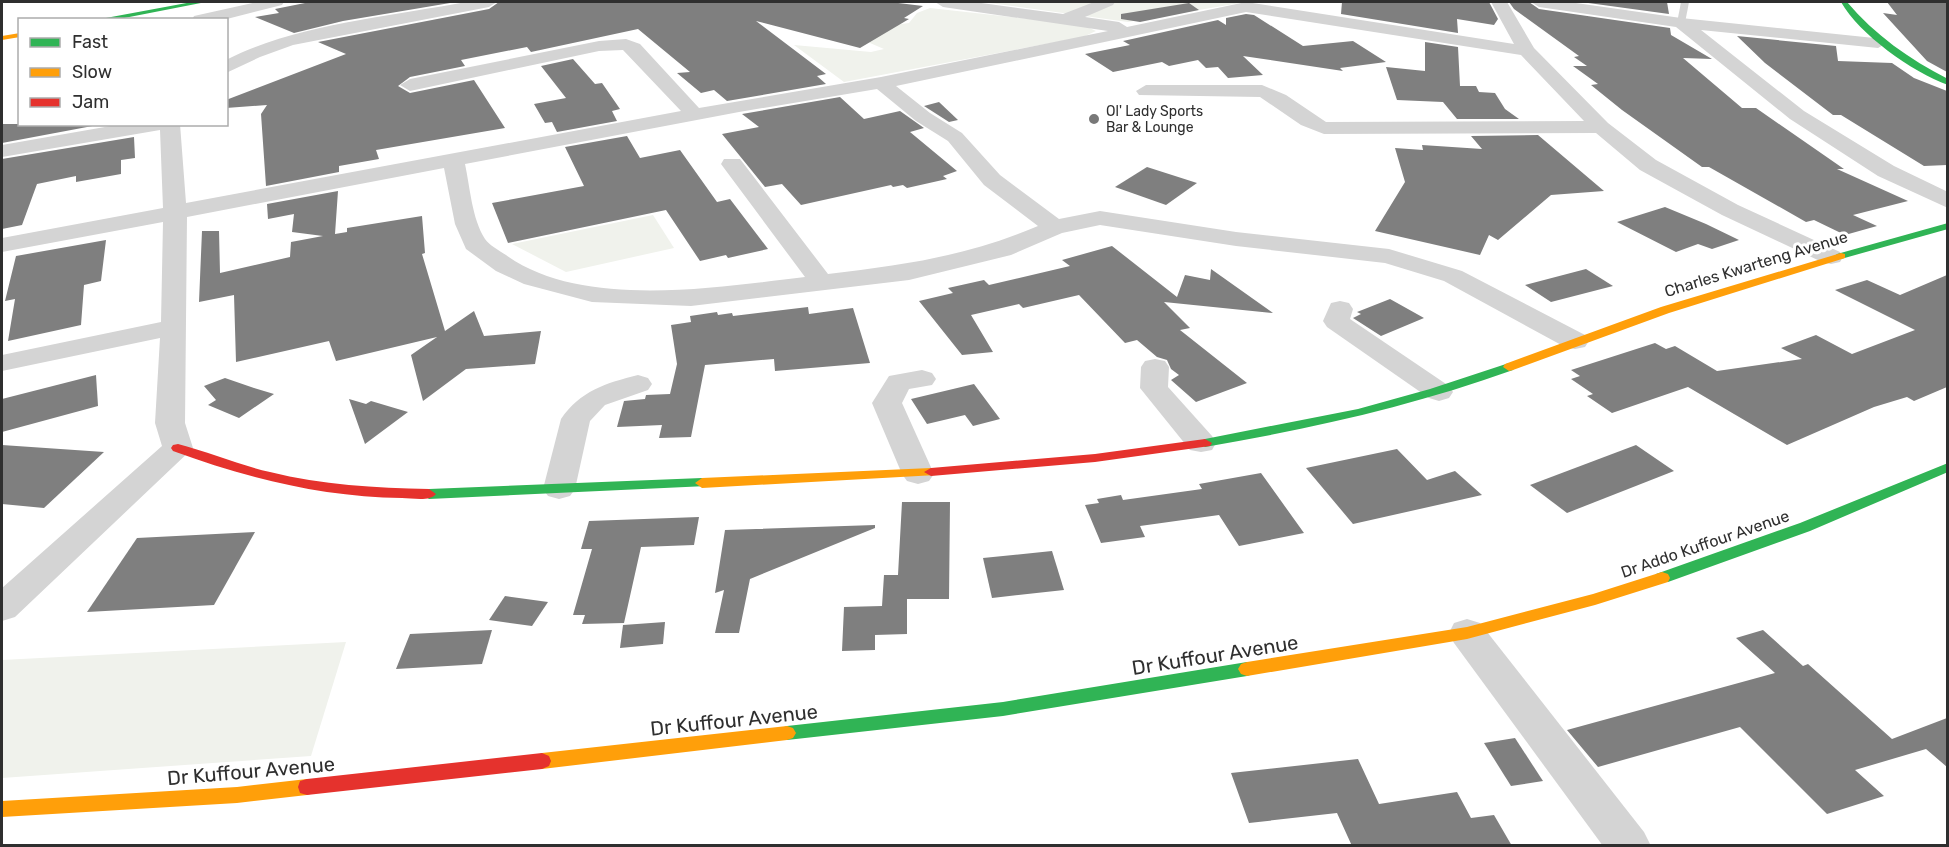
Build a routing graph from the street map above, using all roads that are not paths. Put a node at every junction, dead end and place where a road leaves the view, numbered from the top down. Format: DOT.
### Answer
graph roads {
  1 [pos="202,2"];
  2 [pos="276,2"];
  3 [pos="489,2"];
  4 [pos="943,2"];
  5 [pos="1107,2"];
  6 [pos="1499,2"];
  7 [pos="1539,2"];
  8 [pos="1685,2"];
  9 [pos="1844,2"];
  10 [pos="1579,4"];
  11 [pos="110,18"];
  12 [pos="208,18"];
  13 [pos="1065,19"];
  14 [pos="1681,22"];
  15 [pos="1139,30"];
  16 [pos="18,35"];
  17 [pos="2,38"];
  18 [pos="1878,43"];
  19 [pos="1527,51"];
  20 [pos="232,61"];
  21 [pos="881,82"];
  22 [pos="1947,83"];
  23 [pos="410,85"];
  24 [pos="1146,91"];
  25 [pos="694,114"];
  26 [pos="149,126"];
  27 [pos="170,126"];
  28 [pos="1601,127"];
  29 [pos="2,151"];
  30 [pos="453,159"];
  31 [pos="732,164"];
  32 [pos="1947,201"];
  33 [pos="175,212"];
  34 [pos="1947,226"];
  35 [pos="1055,227"];
  36 [pos="2,245"];
  37 [pos="1831,257"];
  38 [pos="823,284"];
  39 [pos="1340,309"];
  40 [pos="174,327"];
  41 [pos="1575,341"];
  42 [pos="2,363"];
  43 [pos="1155,367"];
  44 [pos="922,379"];
  45 [pos="638,384"];
  46 [pos="1439,392"];
  47 [pos="1202,443"];
  48 [pos="178,448"];
  49 [pos="1947,467"];
  50 [pos="918,474"];
  51 [pos="559,489"];
  52 [pos="2,608"];
  53 [pos="1467,633"];
  54 [pos="2,808"];
  55 [pos="1629,846"];
  1 -- 11 [label="main road"];
  2 -- 12 [label="street"];
  3 -- 20 [label="street"];
  4 -- 13 [label="street"];
  5 -- 13 [label="street"];
  6 -- 19 [label="street"];
  7 -- 10 [label="street"];
  8 -- 14 [label="lane"];
  9 -- 18 [label="main road"];
  10 -- 14 [label="street"];
  13 -- 15 [label="street"];
  14 -- 18 [label="street"];
  14 -- 32 [label="street"];
  15 -- 19 [label="street"];
  15 -- 21 [label="street"];
  16 -- 17 [label="main road"];
  18 -- 22 [label="main road"];
  19 -- 28 [label="street"];
  21 -- 25 [label="street"];
  21 -- 35 [label="street"];
  23 -- 25 [label="street"];
  24 -- 28 [label="street"];
  25 -- 30 [label="street"];
  26 -- 29 [label="street"];
  27 -- 33 [label="street"];
  28 -- 37 [label="street"];
  30 -- 33 [label="street"];
  30 -- 38 [label="street"];
  31 -- 38 [label="street"];
  33 -- 36 [label="street"];
  33 -- 40 [label="street"];
  34 -- 37 [label="main road, Charles Kwarteng Avenue"];
  35 -- 38 [label="street"];
  35 -- 41 [label="street"];
  37 -- 41 [label="main road, Charles Kwarteng Avenue"];
  39 -- 46 [label="street"];
  40 -- 42 [label="street"];
  40 -- 48 [label="street"];
  41 -- 46 [label="main road, Charles Kwarteng Avenue"];
  43 -- 47 [label="street"];
  44 -- 50 [label="street"];
  45 -- 51 [label="street"];
  46 -- 47 [label="main road, Charles Kwarteng Avenue"];
  47 -- 50 [label="main road, Charles Kwarteng Avenue"];
  48 -- 51 [label="main road, Charles Kwarteng Avenue"];
  48 -- 52 [label="street"];
  49 -- 53 [label="main road, Dr Addo Kuffour Avenue"];
  50 -- 51 [label="main road, Charles Kwarteng Avenue"];
  53 -- 54 [label="main road, Dr Kuffour Avenue"];
  53 -- 55 [label="street"];
}
